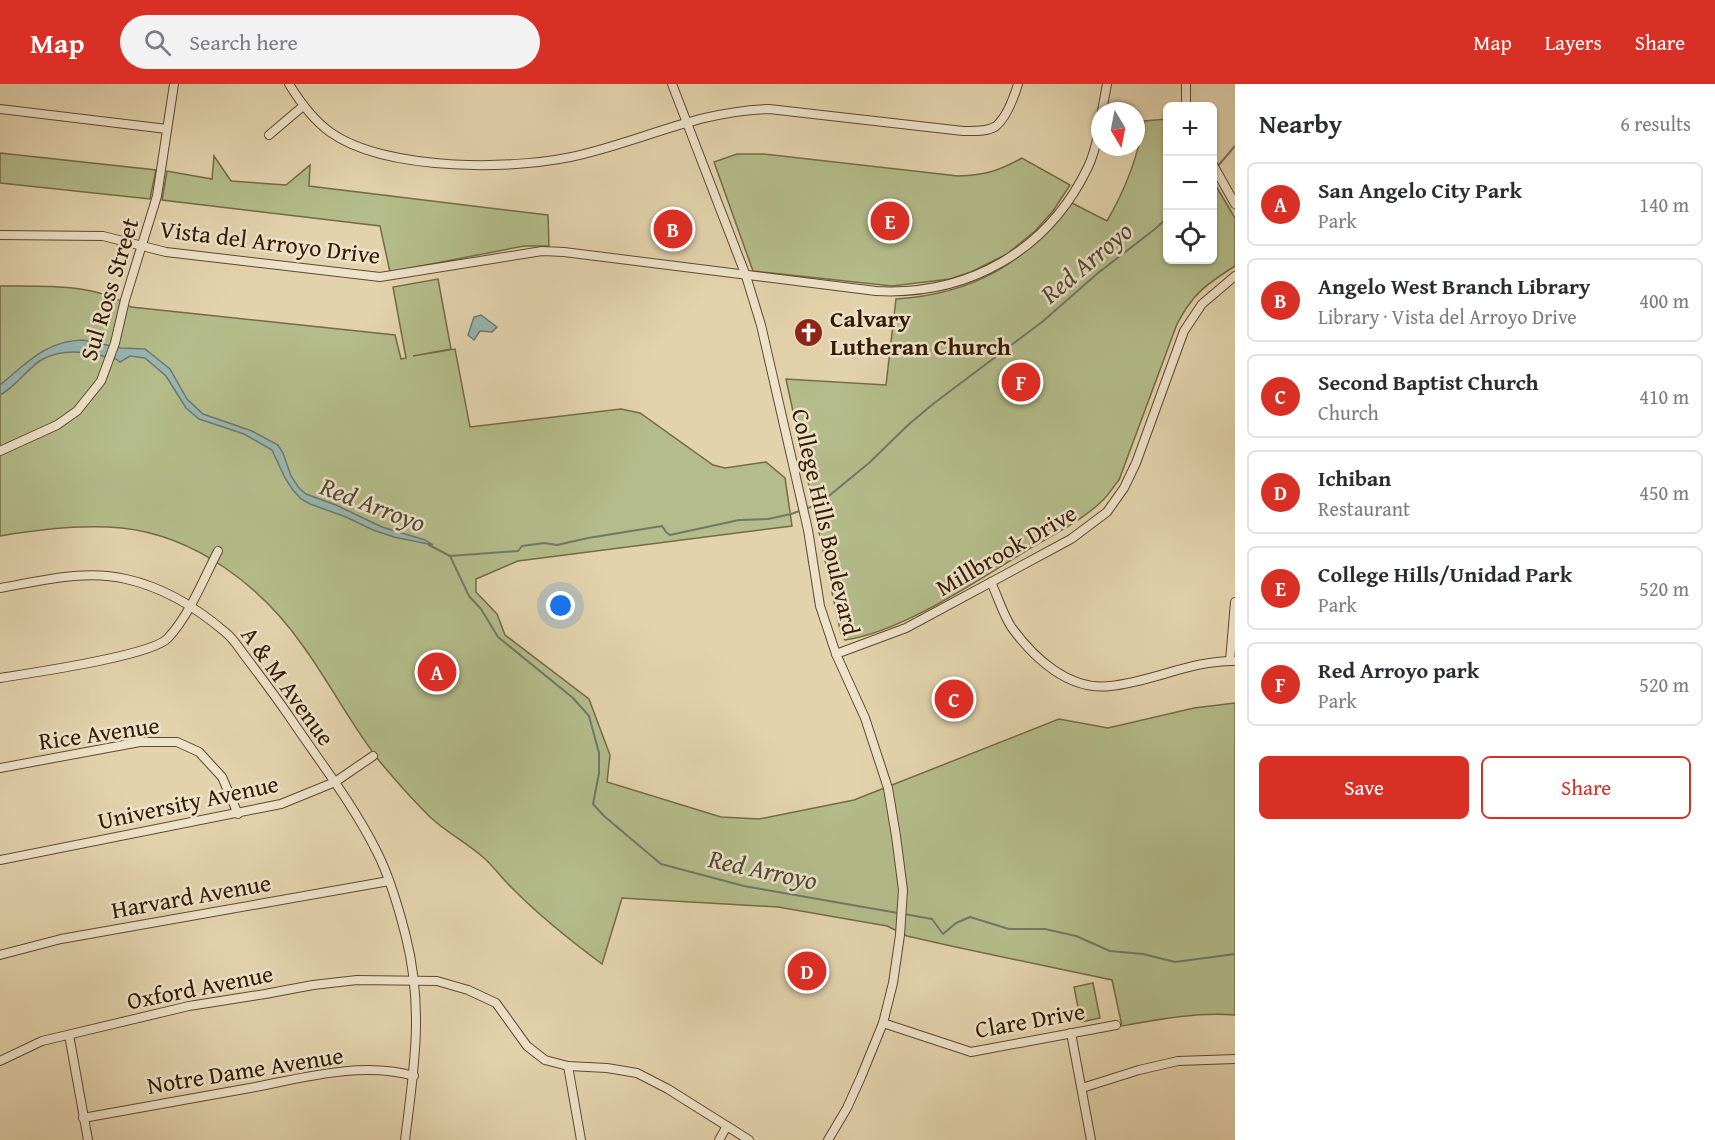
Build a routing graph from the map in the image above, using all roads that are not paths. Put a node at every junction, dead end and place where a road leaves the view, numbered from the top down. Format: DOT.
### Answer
graph roads {
  1 [pos="174,84"];
  2 [pos="289,84"];
  3 [pos="672,84"];
  4 [pos="1018,84"];
  5 [pos="1107,84"];
  6 [pos="1186,84"];
  7 [pos="1104,102"];
  8 [pos="1186,102"];
  9 [pos="302,106"];
  10 [pos="0,109"];
  11 [pos="687,121"];
  12 [pos="167,129"];
  13 [pos="269,135"];
  14 [pos="1092,156"];
  15 [pos="1217,171"];
  16 [pos="1235,204"];
  17 [pos="0,235"];
  18 [pos="143,245"];
  19 [pos="746,276"];
  20 [pos="1235,276"];
  21 [pos="0,452"];
  22 [pos="218,551"];
  23 [pos="992,582"];
  24 [pos="0,588"];
  25 [pos="1235,602"];
  26 [pos="189,606"];
  27 [pos="836,654"];
  28 [pos="1233,661"];
  29 [pos="0,678"];
  30 [pos="373,756"];
  31 [pos="0,768"];
  32 [pos="334,782"];
  33 [pos="238,814"];
  34 [pos="0,860"];
  35 [pos="389,880"];
  36 [pos="0,955"];
  37 [pos="414,981"];
  38 [pos="883,1023"];
  39 [pos="1116,1025"];
  40 [pos="1071,1033"];
  41 [pos="69,1035"];
  42 [pos="1235,1059"];
  43 [pos="0,1061"];
  44 [pos="568,1066"];
  45 [pos="414,1076"];
  46 [pos="1082,1088"];
  47 [pos="83,1118"];
  48 [pos="727,1126"];
  49 [pos="88,1140"];
  50 [pos="405,1140"];
  51 [pos="581,1140"];
  52 [pos="719,1140"];
  53 [pos="749,1140"];
  54 [pos="828,1140"];
  55 [pos="1090,1140"];
  1 -- 12 [label="street, Sul Ross Street"];
  2 -- 9 [label="street"];
  3 -- 11 [label="street, College Hills Boulevard"];
  4 -- 11 [label="street"];
  5 -- 7 [label="street"];
  6 -- 8 [label="street"];
  9 -- 11 [label="street"];
  9 -- 13 [label="street"];
  10 -- 12 [label="street"];
  11 -- 19 [label="street, College Hills Boulevard"];
  12 -- 18 [label="street, Sul Ross Street"];
  14 -- 19 [label="street, Vista del Arroyo Drive"];
  15 -- 16 [label="street"];
  17 -- 18 [label="street, Vista del Arroyo Drive"];
  18 -- 19 [label="street, Vista del Arroyo Drive"];
  18 -- 21 [label="street, Sul Ross Street"];
  19 -- 27 [label="street, College Hills Boulevard"];
  20 -- 23 [label="street, Millbrook Drive"];
  22 -- 26 [label="street"];
  23 -- 27 [label="street, Millbrook Drive"];
  23 -- 28 [label="street"];
  24 -- 26 [label="street, A & M Avenue"];
  25 -- 28 [label="street"];
  26 -- 29 [label="street"];
  26 -- 32 [label="street, A & M Avenue"];
  27 -- 38 [label="street, College Hills Boulevard"];
  30 -- 32 [label="street, University Avenue"];
  31 -- 33 [label="street, Rice Avenue"];
  32 -- 33 [label="street, University Avenue"];
  32 -- 35 [label="street, A & M Avenue"];
  33 -- 34 [label="street, University Avenue"];
  35 -- 36 [label="street, Harvard Avenue"];
  35 -- 37 [label="street, A & M Avenue"];
  37 -- 41 [label="street, Oxford Avenue"];
  37 -- 44 [label="street, Oxford Avenue"];
  37 -- 45 [label="street, A & M Avenue"];
  38 -- 40 [label="street, Clare Drive"];
  38 -- 54 [label="street, College Hills Boulevard"];
  39 -- 40 [label="street, Clare Drive"];
  40 -- 46 [label="street"];
  41 -- 43 [label="street, Oxford Avenue"];
  41 -- 47 [label="street"];
  42 -- 46 [label="street"];
  44 -- 48 [label="street, Oxford Avenue"];
  44 -- 51 [label="street"];
  45 -- 47 [label="street, Notre Dame Avenue"];
  45 -- 50 [label="street, A & M Avenue"];
  46 -- 55 [label="street"];
  47 -- 49 [label="street"];
  48 -- 52 [label="street"];
  48 -- 53 [label="street, Oxford Avenue"];
}
